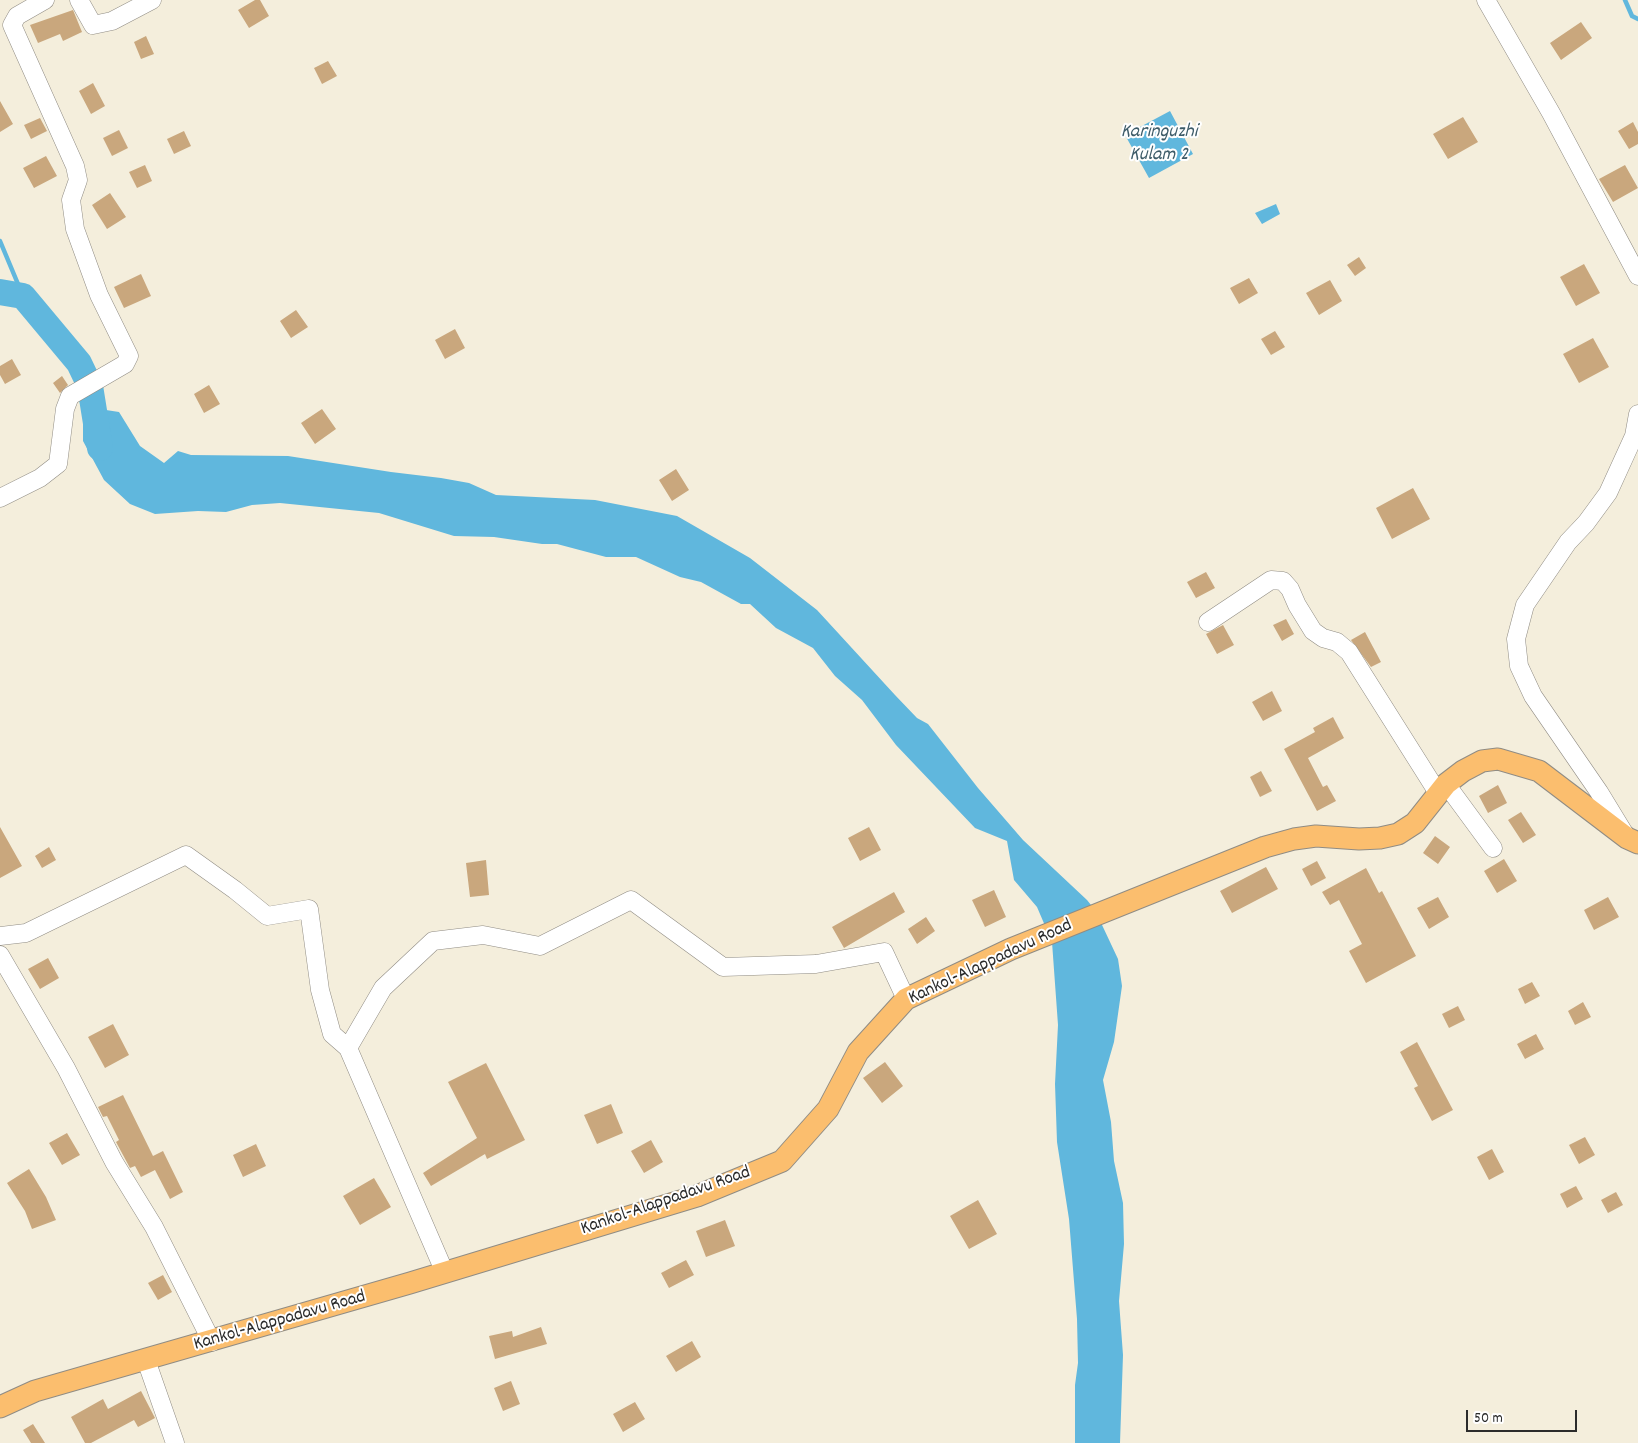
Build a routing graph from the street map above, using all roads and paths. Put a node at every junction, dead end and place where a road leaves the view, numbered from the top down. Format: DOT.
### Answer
graph roads {
  1 [pos="45,0"];
  2 [pos="79,0"];
  3 [pos="152,0"];
  4 [pos="1486,0"];
  5 [pos="1638,276"];
  6 [pos="1638,414"];
  7 [pos="0,498"];
  8 [pos="1208,622"];
  9 [pos="1442,789"];
  10 [pos="1633,840"];
  11 [pos="1493,848"];
  12 [pos="0,936"];
  13 [pos="0,955"];
  14 [pos="906,999"];
  15 [pos="348,1048"];
  16 [pos="445,1273"];
  17 [pos="212,1342"];
  18 [pos="146,1360"];
  19 [pos="0,1407"];
  20 [pos="175,1443"];
  1 -- 7 [label="street"];
  2 -- 3 [label="street"];
  4 -- 5 [label="street"];
  6 -- 10 [label="street"];
  8 -- 9 [label="street"];
  9 -- 10 [label="main road, Kankol-Alappadavu Road"];
  9 -- 11 [label="street"];
  9 -- 14 [label="main road, Kankol-Alappadavu Road"];
  12 -- 15 [label="street"];
  13 -- 17 [label="street"];
  14 -- 15 [label="street"];
  14 -- 16 [label="main road, Kankol-Alappadavu Road"];
  15 -- 16 [label="street"];
  16 -- 17 [label="main road, Kankol-Alappadavu Road"];
  17 -- 18 [label="main road, Kankol-Alappadavu Road"];
  18 -- 19 [label="main road, Kankol-Alappadavu Road"];
  18 -- 20 [label="street"];
}
